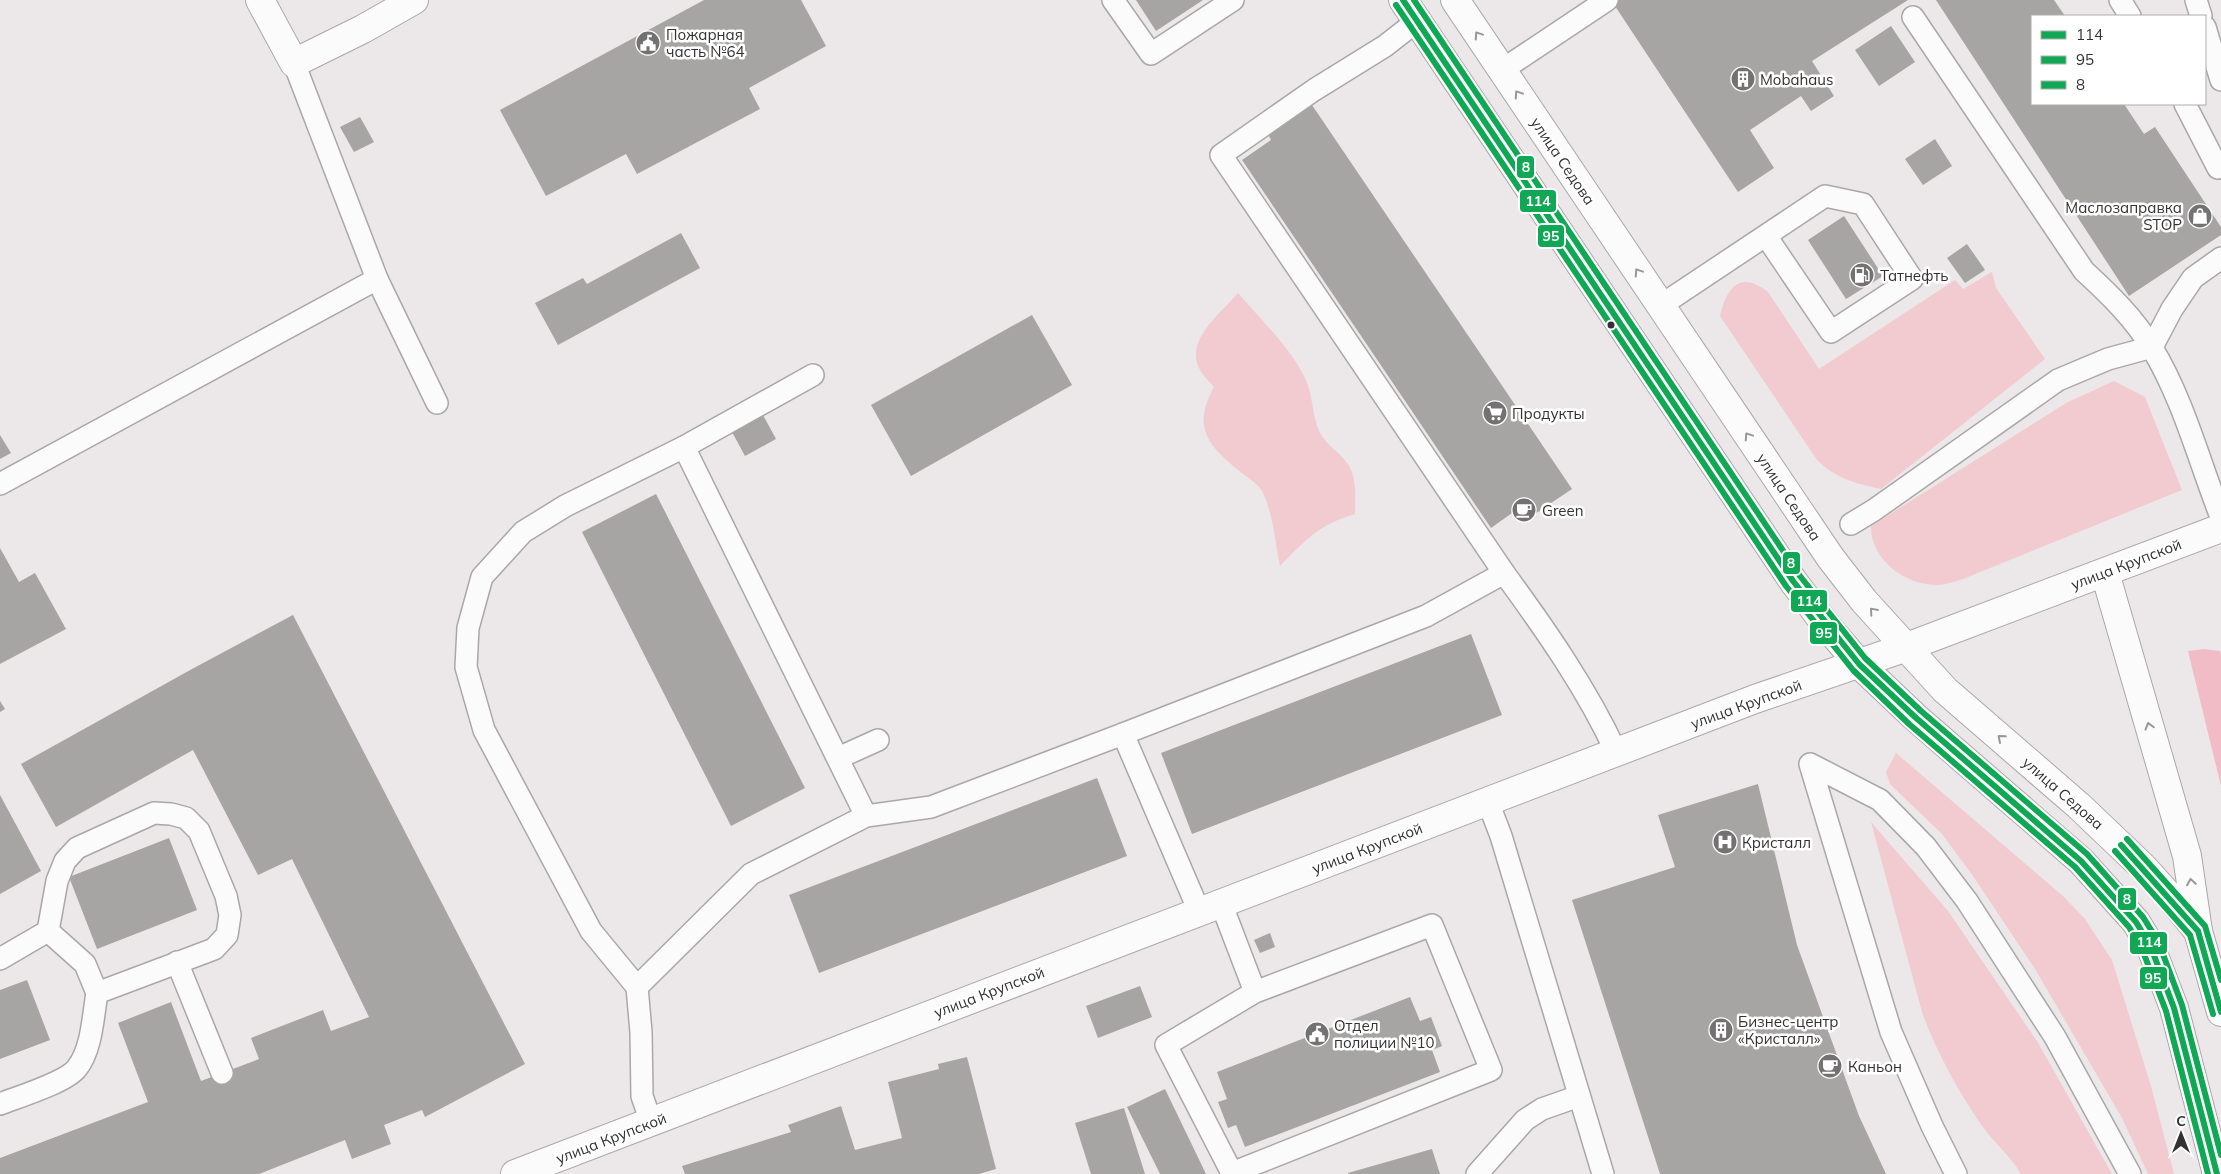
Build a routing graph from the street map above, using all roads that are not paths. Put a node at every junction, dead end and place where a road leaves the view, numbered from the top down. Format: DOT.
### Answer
graph roads {
  1 [pos="260,0"];
  2 [pos="414,0"];
  3 [pos="1113,0"];
  4 [pos="1233,0"];
  5 [pos="1455,0"];
  6 [pos="1607,0"];
  7 [pos="2120,0"];
  8 [pos="2196,0"];
  9 [pos="1410,11"];
  10 [pos="2129,15"];
  11 [pos="2201,15"];
  12 [pos="1912,17"];
  13 [pos="2206,30"];
  14 [pos="294,63"];
  15 [pos="1502,70"];
  16 [pos="2221,80"];
  17 [pos="2186,105"];
  18 [pos="2221,142"];
  19 [pos="2219,171"];
  20 [pos="1766,236"];
  21 [pos="2221,258"];
  22 [pos="377,280"];
  23 [pos="1660,306"];
  24 [pos="2152,347"];
  25 [pos="814,375"];
  26 [pos="437,402"];
  27 [pos="684,447"];
  28 [pos="0,484"];
  29 [pos="2221,517"];
  30 [pos="1851,524"];
  31 [pos="2221,528"];
  32 [pos="2105,573"];
  33 [pos="1504,574"];
  34 [pos="1904,648"];
  35 [pos="1859,664"];
  36 [pos="1123,734"];
  37 [pos="878,740"];
  38 [pos="1616,752"];
  39 [pos="838,758"];
  40 [pos="1488,802"];
  41 [pos="866,816"];
  42 [pos="1210,907"];
  43 [pos="48,931"];
  44 [pos="2198,931"];
  45 [pos="0,959"];
  46 [pos="177,962"];
  47 [pos="637,986"];
  48 [pos="1255,992"];
  49 [pos="97,993"];
  50 [pos="2221,1012"];
  51 [pos="222,1073"];
  52 [pos="1579,1096"];
  53 [pos="0,1104"];
  54 [pos="651,1122"];
  55 [pos="516,1174"];
  56 [pos="1477,1174"];
  57 [pos="1603,1174"];
  58 [pos="1956,1174"];
  59 [pos="2130,1174"];
  60 [pos="2217,1174"];
  1 -- 14 [label="main road"];
  2 -- 14 [label="main road"];
  3 -- 4 [label="lane"];
  15 -- 5 [label="main road, улица Седова, one-way"];
  6 -- 15 [label="lane"];
  7 -- 10 [label="lane"];
  8 -- 11 [label="lane"];
  9 -- 33 [label="lane"];
  9 -- 35 [label="main road"];
  12 -- 24 [label="lane"];
  13 -- 16 [label="lane"];
  14 -- 22 [label="lane"];
  23 -- 15 [label="main road, улица Седова, one-way"];
  17 -- 19 [label="lane"];
  18 -- 19 [label="lane"];
  20 -- 20 [label="lane"];
  20 -- 23 [label="lane"];
  21 -- 24 [label="lane"];
  22 -- 26 [label="lane"];
  22 -- 28 [label="lane"];
  34 -- 23 [label="main road, улица Седова, one-way"];
  24 -- 29 [label="lane"];
  24 -- 30 [label="lane"];
  25 -- 27 [label="lane"];
  27 -- 39 [label="lane"];
  27 -- 47 [label="lane"];
  31 -- 32 [label="main road, улица Крупской"];
  32 -- 34 [label="main road, улица Крупской"];
  44 -- 32 [label="main road, улица Седова, one-way"];
  33 -- 36 [label="lane"];
  33 -- 38 [label="lane"];
  34 -- 35 [label="main road, улица Крупской"];
  44 -- 34 [label="main road, улица Седова, one-way"];
  35 -- 38 [label="main road, улица Крупской"];
  35 -- 60 [label="main road"];
  36 -- 41 [label="lane"];
  36 -- 42 [label="lane"];
  37 -- 39 [label="lane"];
  38 -- 40 [label="main road, улица Крупской"];
  39 -- 41 [label="lane"];
  40 -- 42 [label="main road, улица Крупской"];
  40 -- 52 [label="lane"];
  41 -- 47 [label="lane"];
  42 -- 48 [label="lane"];
  42 -- 54 [label="main road, улица Крупской"];
  43 -- 45 [label="lane"];
  43 -- 46 [label="lane"];
  43 -- 49 [label="lane"];
  44 -- 50 [label="main road, улица Седова"];
  46 -- 49 [label="lane"];
  46 -- 51 [label="lane"];
  47 -- 54 [label="lane"];
  48 -- 48 [label="lane"];
  49 -- 53 [label="lane"];
  52 -- 56 [label="lane"];
  52 -- 57 [label="lane"];
  54 -- 55 [label="main road, улица Крупской"];
  58 -- 59 [label="lane"];
}
